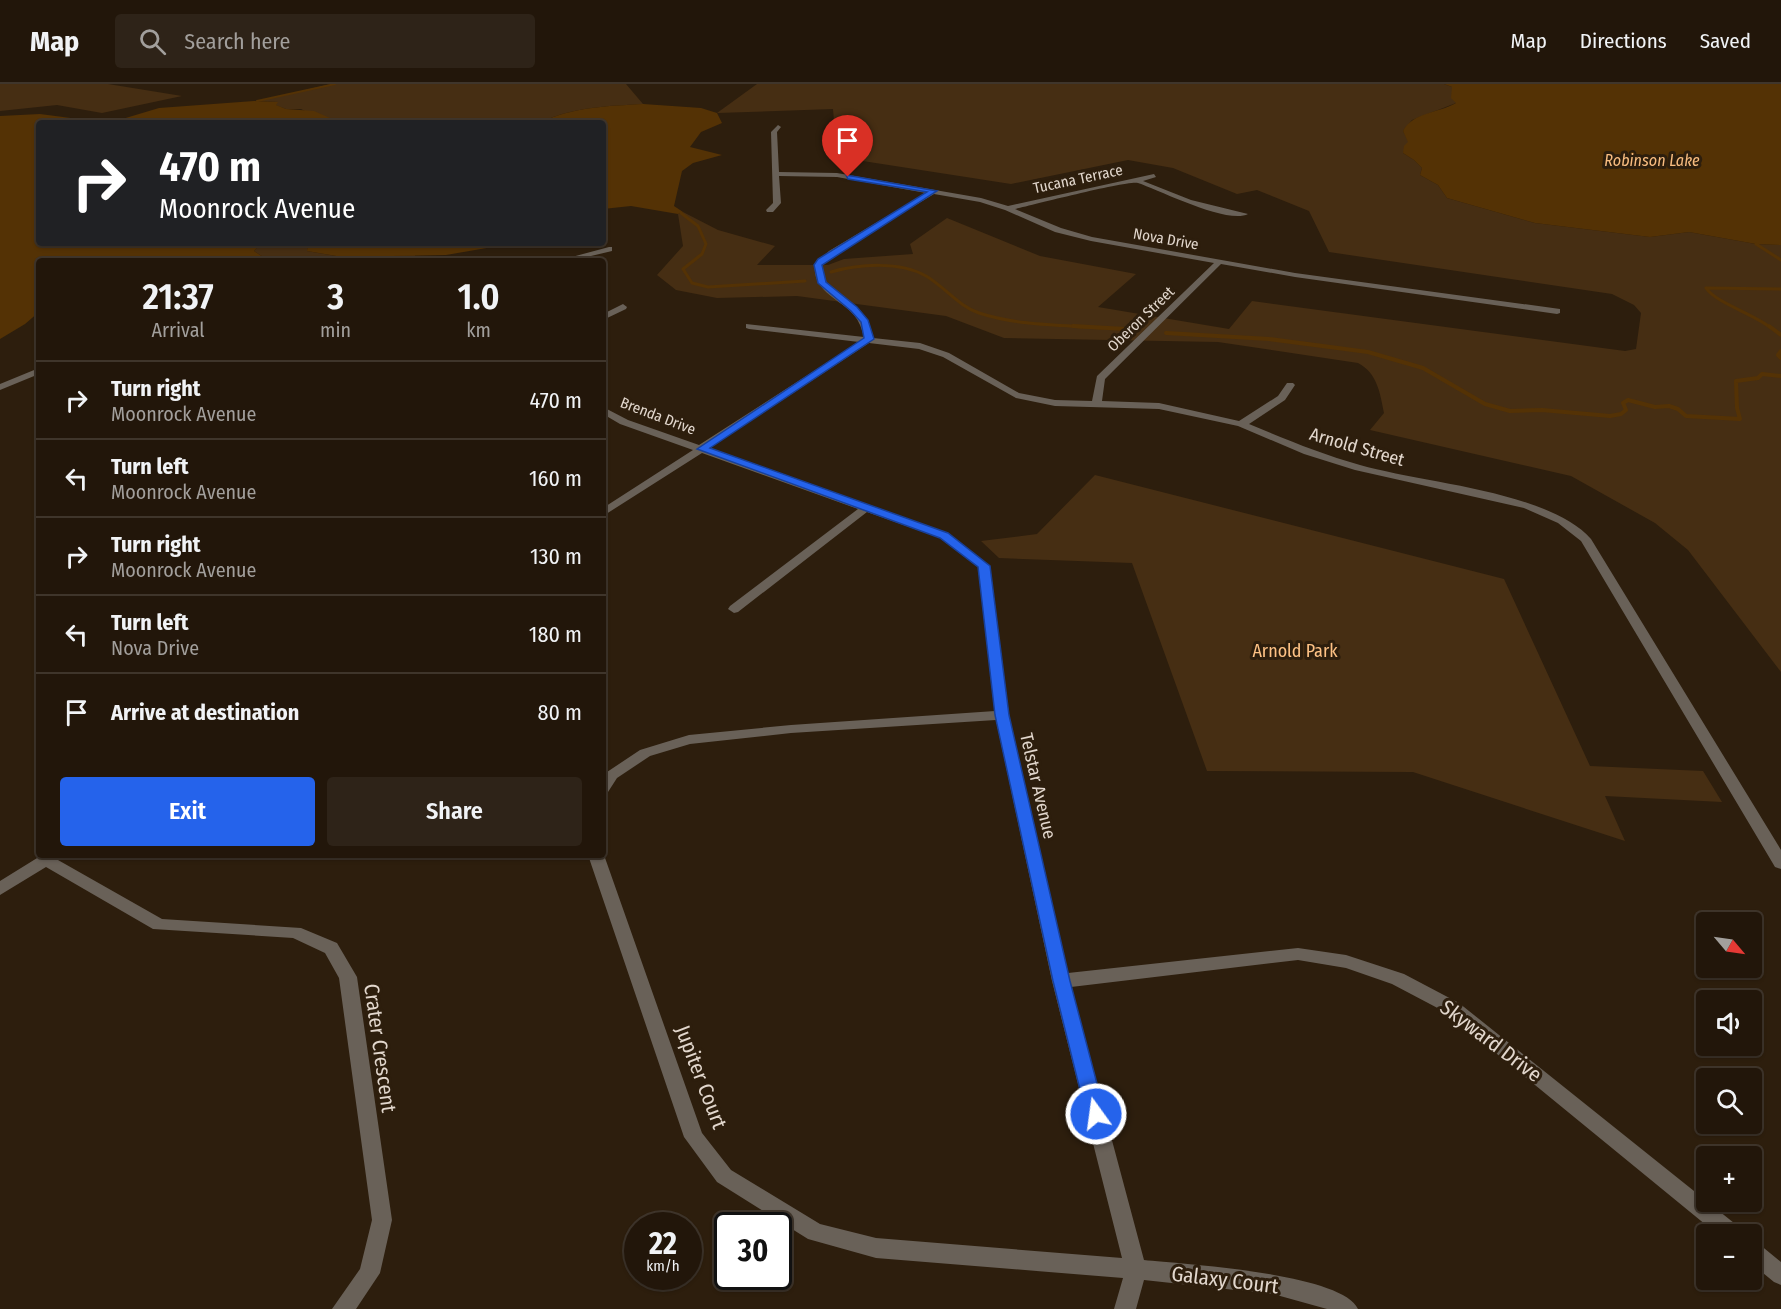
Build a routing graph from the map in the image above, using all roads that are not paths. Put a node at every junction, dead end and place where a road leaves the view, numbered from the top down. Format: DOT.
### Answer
graph roads {
  1 [pos="778,127"];
  2 [pos="777,174"];
  3 [pos="1154,176"];
  4 [pos="1136,180"];
  5 [pos="934,191"];
  6 [pos="1008,208"];
  7 [pos="770,210"];
  8 [pos="1244,214"];
  9 [pos="609,249"];
  10 [pos="573,258"];
  11 [pos="1219,262"];
  12 [pos="623,307"];
  13 [pos="1557,311"];
  14 [pos="606,315"];
  15 [pos="749,326"];
  16 [pos="869,339"];
  17 [pos="36,372"];
  18 [pos="1290,385"];
  19 [pos="0,387"];
  20 [pos="1097,404"];
  21 [pos="606,412"];
  22 [pos="1241,424"];
  23 [pos="702,449"];
  24 [pos="867,507"];
  25 [pos="606,511"];
  26 [pos="734,609"];
  27 [pos="1002,715"];
  28 [pos="606,784"];
  29 [pos="48,858"];
  30 [pos="52,858"];
  31 [pos="597,858"];
  32 [pos="1781,863"];
  33 [pos="0,889"];
  34 [pos="1061,981"];
  35 [pos="1720,1224"];
  36 [pos="1762,1259"];
  37 [pos="1136,1270"];
  38 [pos="1781,1275"];
  39 [pos="343,1309"];
  40 [pos="1125,1309"];
  41 [pos="1347,1309"];
  1 -- 2 [label="street"];
  2 -- 5 [label="street, Nova Drive"];
  2 -- 7 [label="street"];
  3 -- 4 [label="street, Tucana Terrace"];
  4 -- 6 [label="street, Tucana Terrace"];
  4 -- 8 [label="street"];
  5 -- 6 [label="street, Nova Drive"];
  5 -- 16 [label="street"];
  6 -- 11 [label="street, Nova Drive"];
  9 -- 10 [label="street"];
  11 -- 13 [label="street, Nova Drive"];
  11 -- 20 [label="street, Oberon Street"];
  12 -- 14 [label="street"];
  15 -- 16 [label="street, Arnold Street"];
  16 -- 20 [label="street, Arnold Street"];
  16 -- 23 [label="street"];
  17 -- 19 [label="street"];
  18 -- 22 [label="street"];
  20 -- 22 [label="street, Arnold Street"];
  21 -- 23 [label="street, Brenda Drive"];
  22 -- 32 [label="street, Arnold Street"];
  23 -- 24 [label="street, Telstar Avenue"];
  23 -- 25 [label="street"];
  24 -- 26 [label="street"];
  24 -- 27 [label="street, Telstar Avenue"];
  27 -- 28 [label="street"];
  27 -- 34 [label="street, Telstar Avenue"];
  29 -- 33 [label="street"];
  30 -- 39 [label="street, Crater Crescent"];
  31 -- 37 [label="street, Jupiter Court"];
  34 -- 35 [label="street, Skyward Drive"];
  34 -- 37 [label="street, Telstar Avenue"];
  36 -- 38 [label="street"];
  37 -- 40 [label="street"];
  37 -- 41 [label="street, Galaxy Court"];
}
